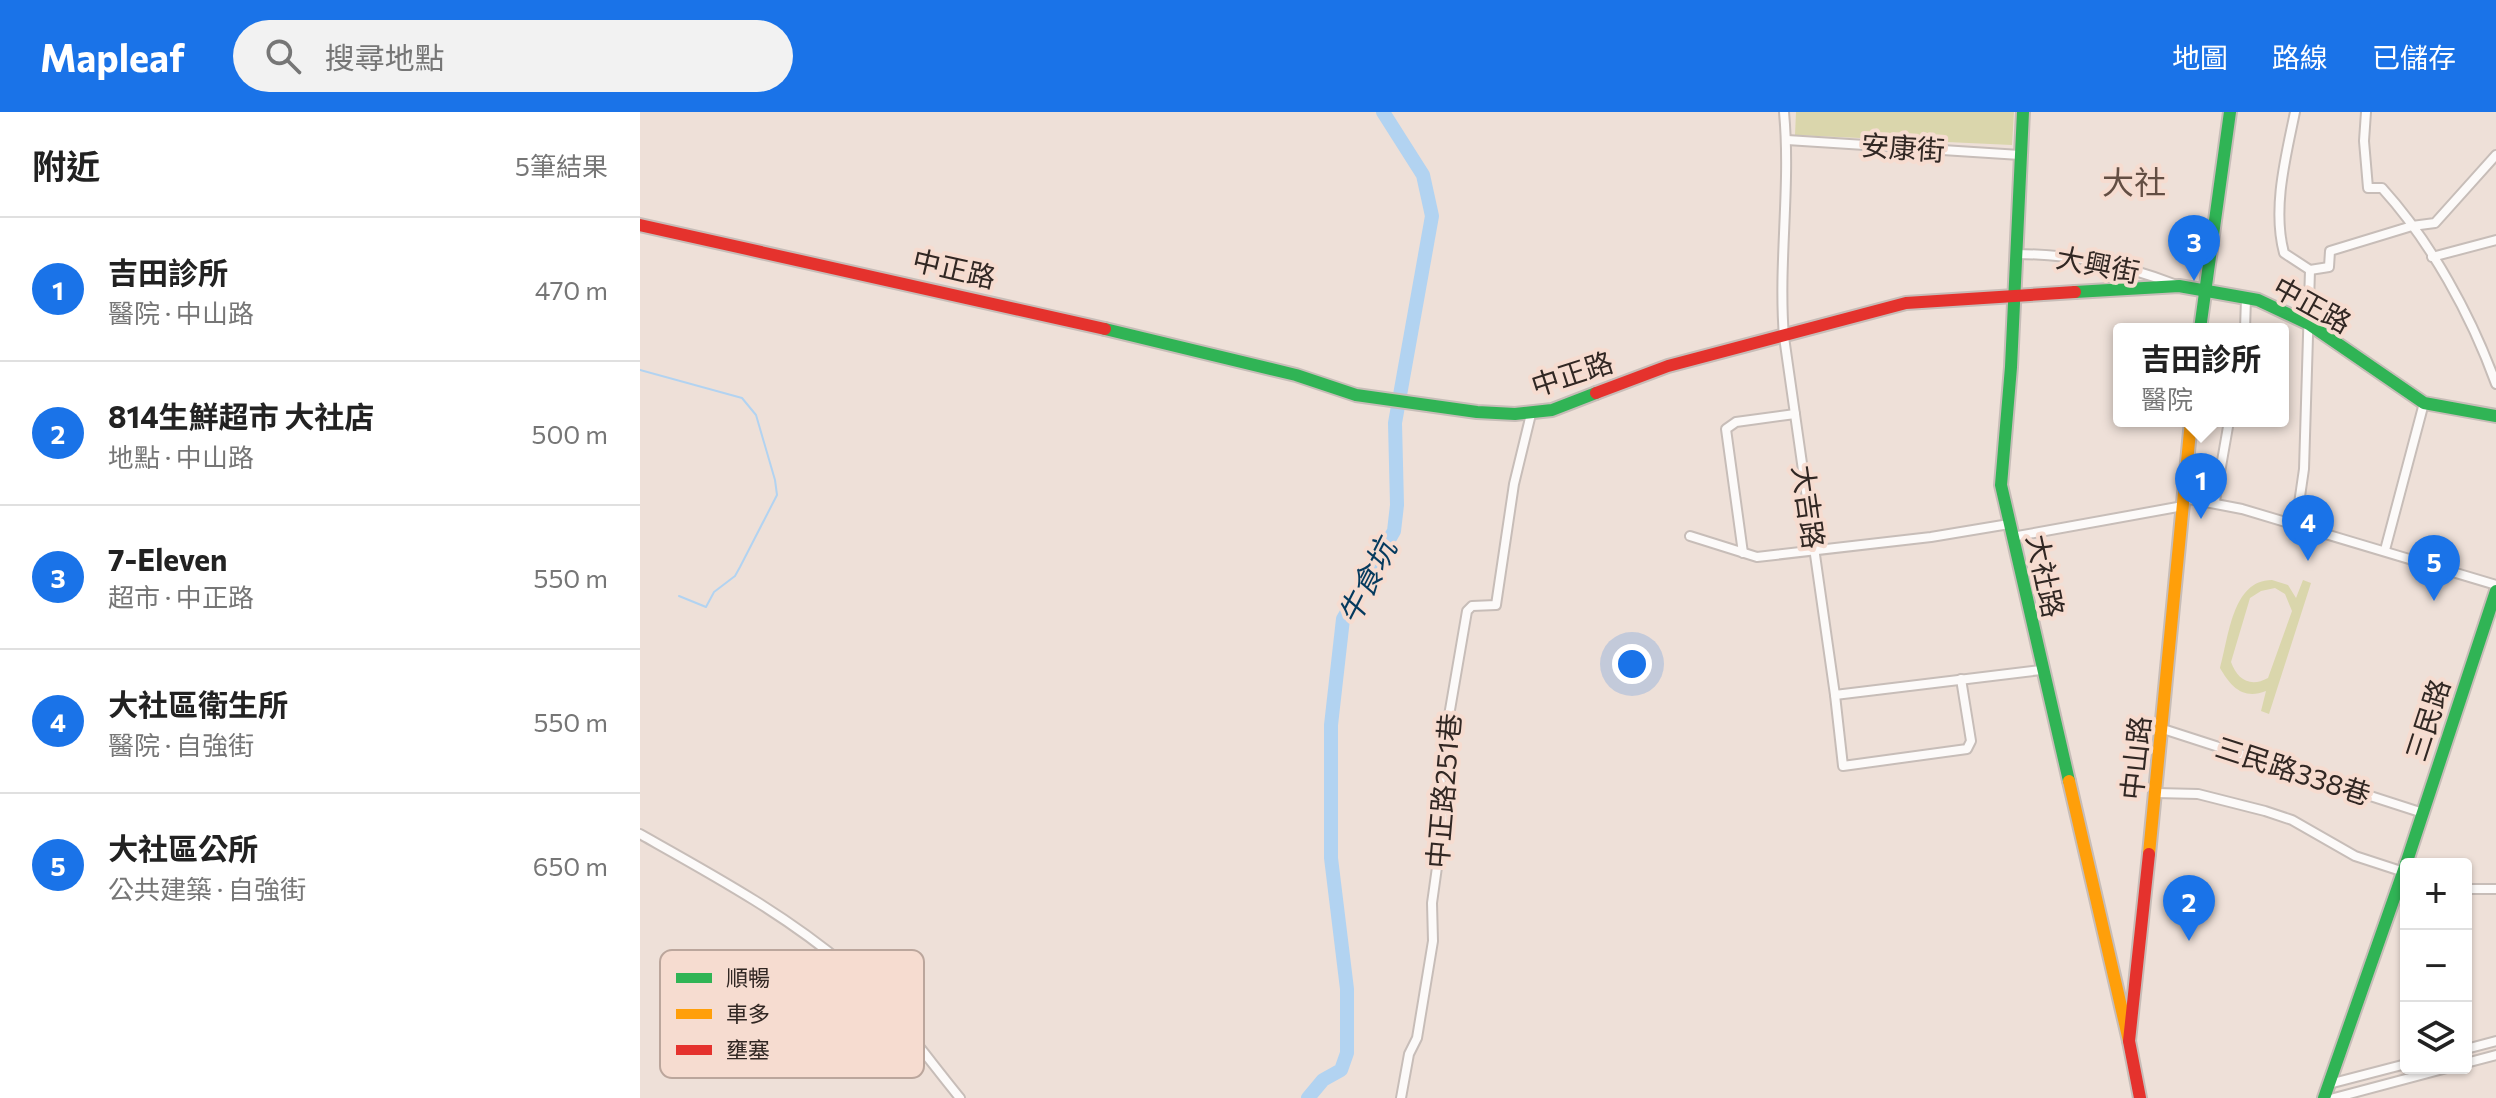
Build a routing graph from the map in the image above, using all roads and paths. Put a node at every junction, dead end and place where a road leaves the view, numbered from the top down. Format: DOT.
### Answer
graph roads {
  1 [pos="1784,112"];
  2 [pos="2023,112"];
  3 [pos="2230,112"];
  4 [pos="2295,112"];
  5 [pos="2366,112"];
  6 [pos="1787,140"];
  7 [pos="2020,155"];
  8 [pos="2496,155"];
  9 [pos="640,225"];
  10 [pos="2412,226"];
  11 [pos="2496,240"];
  12 [pos="2015,254"];
  13 [pos="2432,257"];
  14 [pos="2310,270"];
  15 [pos="2179,286"];
  16 [pos="2203,290"];
  17 [pos="2015,297"];
  18 [pos="2246,298"];
  19 [pos="2200,323"];
  20 [pos="2245,323"];
  21 [pos="2309,324"];
  22 [pos="1784,337"];
  23 [pos="2496,384"];
  24 [pos="2424,403"];
  25 [pos="1531,414"];
  26 [pos="1795,414"];
  27 [pos="2496,416"];
  28 [pos="2190,427"];
  29 [pos="2228,427"];
  30 [pos="2215,501"];
  31 [pos="2184,502"];
  32 [pos="2009,524"];
  33 [pos="2296,524"];
  34 [pos="1690,536"];
  35 [pos="2012,537"];
  36 [pos="1814,550"];
  37 [pos="2385,550"];
  38 [pos="1743,553"];
  39 [pos="2496,585"];
  40 [pos="2496,591"];
  41 [pos="2041,670"];
  42 [pos="1961,679"];
  43 [pos="1835,695"];
  44 [pos="2163,729"];
  45 [pos="2156,793"];
  46 [pos="2423,813"];
  47 [pos="640,834"];
  48 [pos="2408,858"];
  49 [pos="2400,866"];
  50 [pos="2472,889"];
  51 [pos="2496,889"];
  52 [pos="2400,894"];
  53 [pos="825,950"];
  54 [pos="2129,1041"];
  55 [pos="2496,1041"];
  56 [pos="2472,1047"];
  57 [pos="2496,1055"];
  58 [pos="924,1056"];
  59 [pos="2472,1061"];
  60 [pos="2400,1066"];
  61 [pos="2424,1074"];
  62 [pos="2329,1084"];
  63 [pos="960,1098"];
  64 [pos="1401,1098"];
  65 [pos="2140,1098"];
  66 [pos="2324,1098"];
  67 [pos="2334,1098"];
  1 -- 6 [label="street, 大吉路"];
  2 -- 7 [label="street, 大社路"];
  3 -- 16 [label="street"];
  4 -- 14 [label="street"];
  5 -- 10 [label="street"];
  6 -- 7 [label="street, 安康街"];
  6 -- 22 [label="street, 大吉路"];
  7 -- 12 [label="street, 大社路"];
  8 -- 10 [label="street"];
  9 -- 25 [label="street, 中正路"];
  10 -- 13 [label="street"];
  10 -- 14 [label="street"];
  11 -- 13 [label="street"];
  12 -- 15 [label="street, 大興街"];
  12 -- 17 [label="street, 大社路"];
  13 -- 23 [label="street"];
  14 -- 21 [label="street"];
  15 -- 16 [label="street, 中正路"];
  15 -- 17 [label="street, 中正路"];
  16 -- 18 [label="street, 中正路"];
  16 -- 19 [label="street"];
  17 -- 22 [label="street, 中正路"];
  17 -- 32 [label="street, 大社路"];
  18 -- 20 [label="street"];
  18 -- 21 [label="street, 中正路"];
  21 -- 24 [label="street, 中正路"];
  21 -- 33 [label="street"];
  22 -- 25 [label="street, 中正路"];
  22 -- 26 [label="street, 大吉路"];
  24 -- 27 [label="street, 中正路"];
  24 -- 37 [label="street"];
  25 -- 64 [label="street, 中正路251巷"];
  26 -- 36 [label="street, 大吉路"];
  26 -- 38 [label="street"];
  28 -- 31 [label="street, 中山路"];
  29 -- 30 [label="street"];
  30 -- 31 [label="street"];
  30 -- 33 [label="street"];
  31 -- 35 [label="street"];
  31 -- 44 [label="street, 中山路"];
  32 -- 35 [label="street, 大社路"];
  32 -- 36 [label="street"];
  33 -- 37 [label="street"];
  34 -- 38 [label="street"];
  35 -- 41 [label="street, 大社路"];
  36 -- 38 [label="street"];
  36 -- 43 [label="street, 大吉路"];
  37 -- 39 [label="street"];
  40 -- 46 [label="street, 三民路"];
  41 -- 42 [label="street"];
  41 -- 54 [label="street, 大社路"];
  42 -- 43 [label="street"];
  42 -- 43 [label="street, 大吉路"];
  44 -- 45 [label="street, 中山路"];
  44 -- 46 [label="street, 三民路338巷"];
  45 -- 49 [label="street"];
  45 -- 54 [label="street, 中山路"];
  46 -- 48 [label="street, 三民路"];
  47 -- 53 [label="street"];
  50 -- 51 [label="street"];
  52 -- 62 [label="street, 三民路"];
  54 -- 65 [label="street, 中山路"];
  55 -- 56 [label="street"];
  57 -- 59 [label="street"];
  58 -- 63 [label="street"];
  60 -- 62 [label="street"];
  61 -- 67 [label="street"];
  62 -- 66 [label="street, 三民路"];
}
